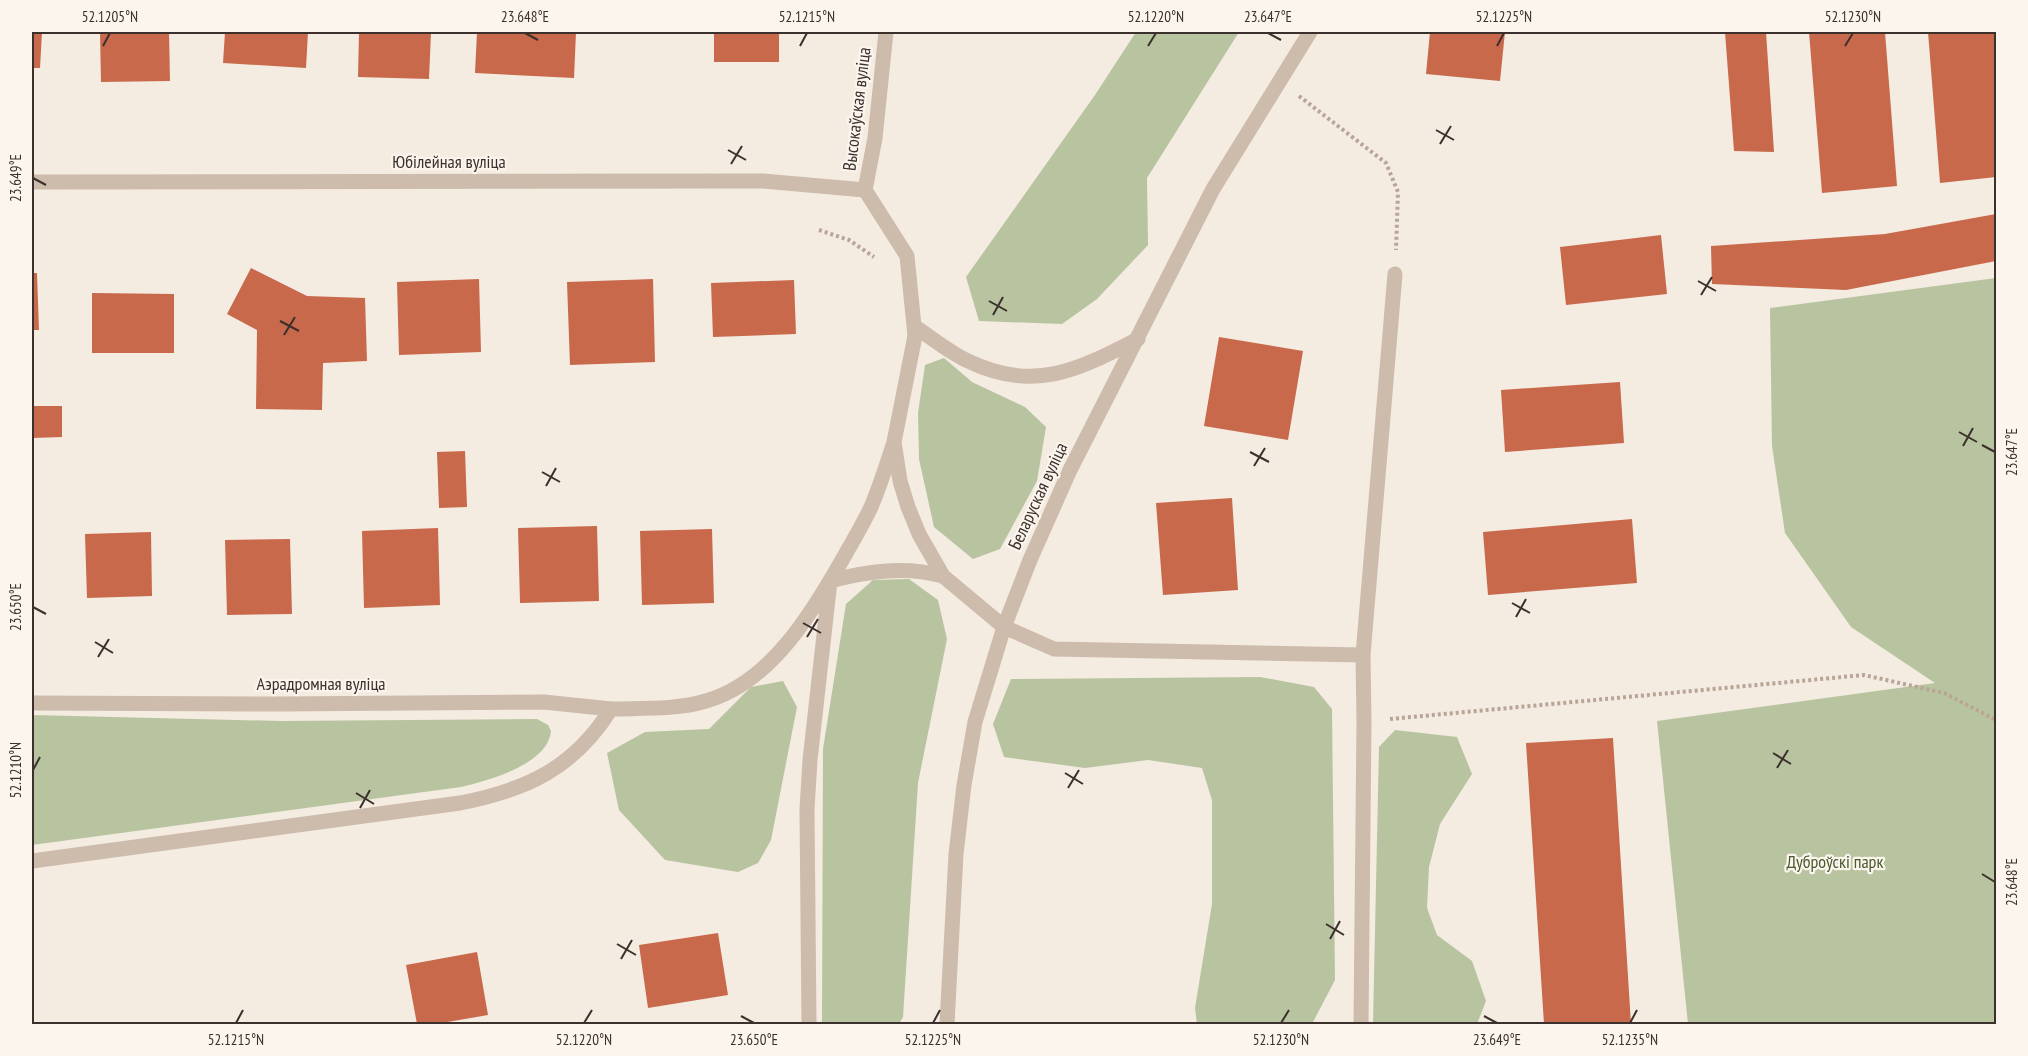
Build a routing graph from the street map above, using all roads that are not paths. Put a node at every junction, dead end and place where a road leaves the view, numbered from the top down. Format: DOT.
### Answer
graph roads {
  1 [pos="886,32"];
  2 [pos="1310,32"];
  3 [pos="32,182"];
  4 [pos="866,190"];
  5 [pos="1395,274"];
  6 [pos="914,326"];
  7 [pos="1138,339"];
  8 [pos="894,442"];
  9 [pos="943,576"];
  10 [pos="830,581"];
  11 [pos="1004,627"];
  12 [pos="1363,655"];
  13 [pos="32,703"];
  14 [pos="611,709"];
  15 [pos="32,861"];
  16 [pos="809,1024"];
  17 [pos="946,1024"];
  18 [pos="1361,1024"];
  1 -- 4 [label="street, Высокаўская вуліца"];
  2 -- 7 [label="street, Беларуская вуліца"];
  3 -- 4 [label="street, Юбілейная вуліца"];
  4 -- 6 [label="street"];
  5 -- 12 [label="street"];
  6 -- 7 [label="street"];
  6 -- 8 [label="street"];
  7 -- 11 [label="street, Беларуская вуліца"];
  8 -- 9 [label="street"];
  8 -- 10 [label="street, Аэрадромная вуліца"];
  9 -- 10 [label="street"];
  9 -- 11 [label="street"];
  10 -- 14 [label="street, Аэрадромная вуліца"];
  10 -- 16 [label="street"];
  11 -- 12 [label="street"];
  11 -- 17 [label="street, Беларуская вуліца"];
  12 -- 18 [label="street"];
  13 -- 14 [label="street, Аэрадромная вуліца"];
  14 -- 15 [label="street"];
}
